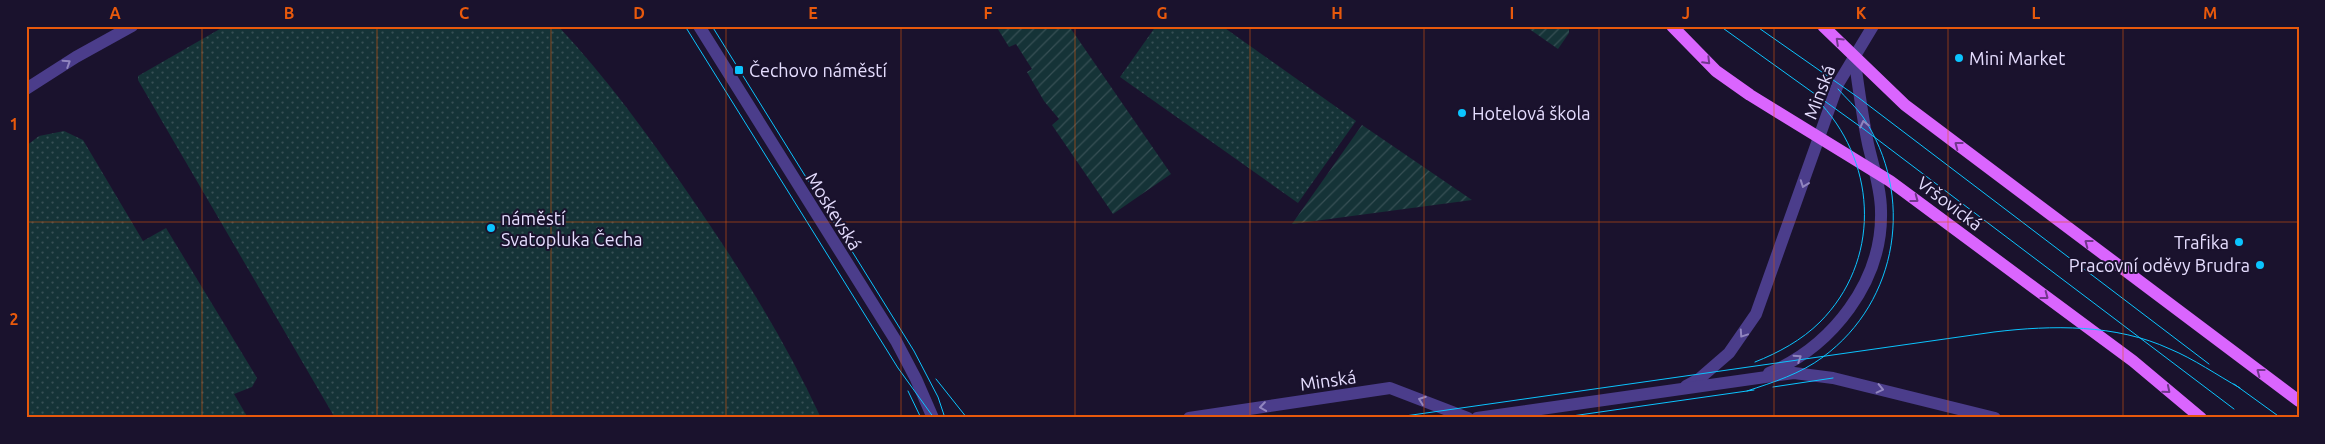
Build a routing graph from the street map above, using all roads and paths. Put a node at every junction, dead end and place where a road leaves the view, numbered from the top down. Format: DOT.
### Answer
graph roads {
  1 [pos="132,26"];
  2 [pos="699,26"];
  3 [pos="1672,26"];
  4 [pos="1823,26"];
  5 [pos="1873,26"];
  6 [pos="1854,55"];
  7 [pos="26,90"];
  8 [pos="1820,138"];
  9 [pos="1874,172"];
  10 [pos="1754,379"];
  11 [pos="1676,390"];
  12 [pos="2299,401"];
  13 [pos="1501,416"];
  14 [pos="933,418"];
  15 [pos="1189,418"];
  16 [pos="1468,418"];
  17 [pos="1477,418"];
  18 [pos="1995,418"];
  19 [pos="2201,418"];
  7 -- 1 [label="street, one-way"];
  2 -- 14 [label="street, Moskevská"];
  3 -- 8 [label="main road, Vršovická, one-way"];
  6 -- 4 [label="main road, one-way"];
  5 -- 6 [label="street"];
  6 -- 8 [label="street, Minská"];
  9 -- 6 [label="street, Minská, one-way"];
  12 -- 6 [label="main road, one-way"];
  8 -- 9 [label="main road, Vršovická"];
  8 -- 11 [label="street, Minská, one-way"];
  10 -- 9 [label="street, Minská, one-way"];
  9 -- 19 [label="main road, Vršovická, one-way"];
  10 -- 11 [label="street, Minská"];
  10 -- 18 [label="street, Minská, one-way"];
  11 -- 13 [label="street, Minská"];
  13 -- 17 [label="street, Minská"];
  16 -- 15 [label="street, Minská, one-way"];
}
